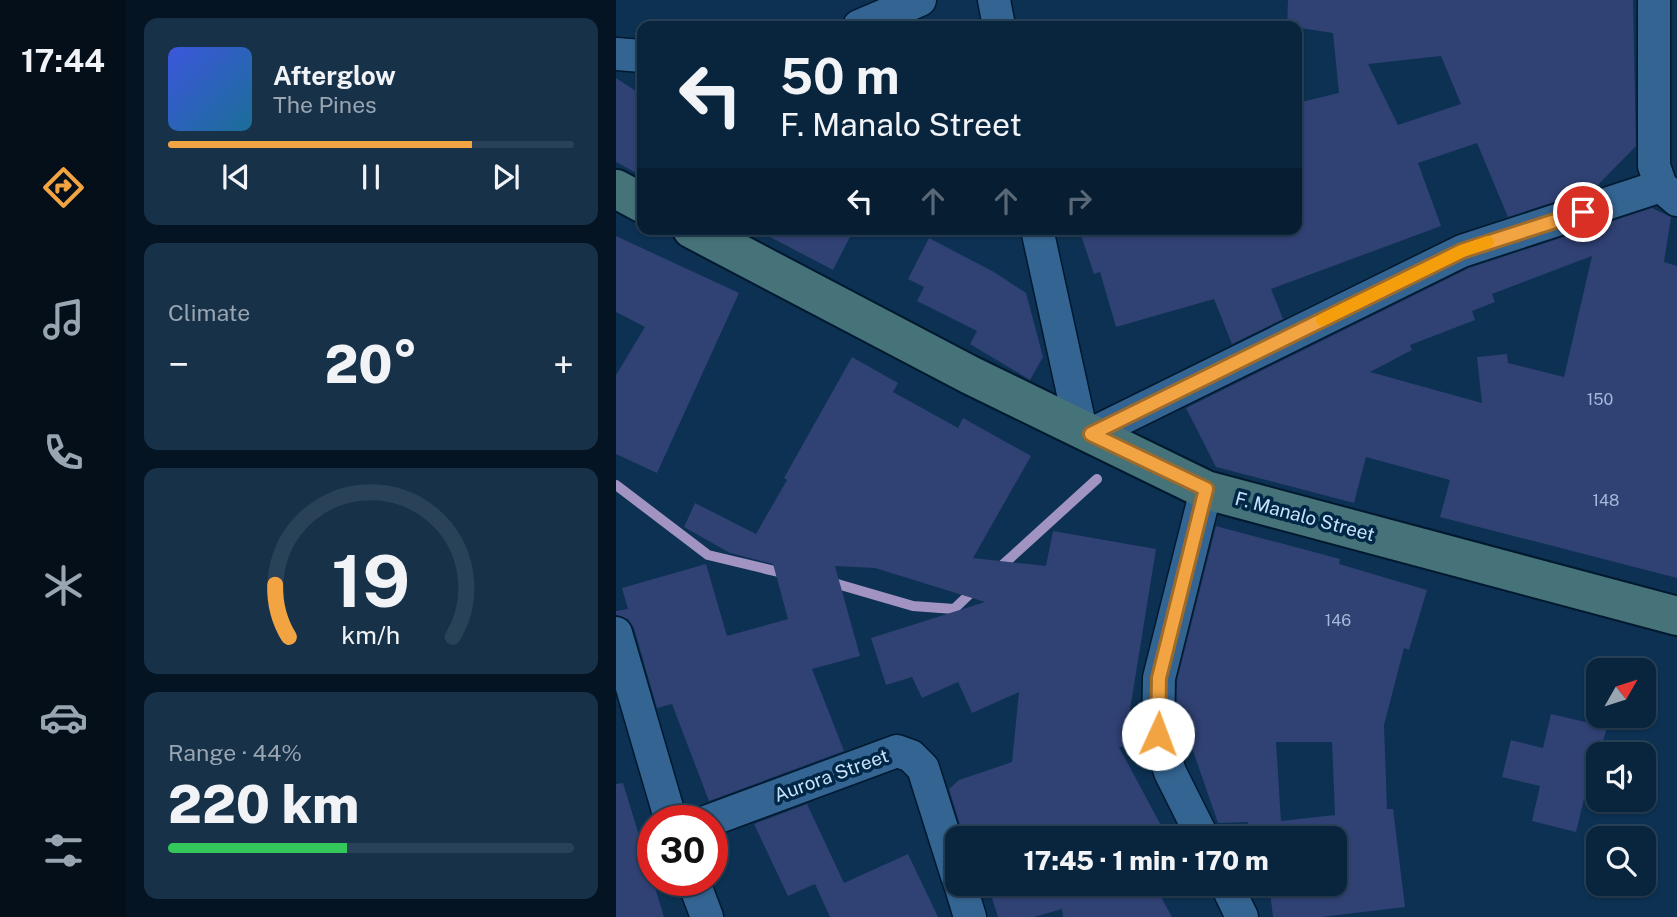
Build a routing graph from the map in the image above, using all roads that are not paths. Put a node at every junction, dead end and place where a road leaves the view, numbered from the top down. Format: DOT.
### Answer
graph roads {
  1 [pos="920,0"];
  2 [pos="994,0"];
  3 [pos="1654,0"];
  4 [pos="871,21"];
  5 [pos="998,21"];
  6 [pos="616,54"];
  7 [pos="637,56"];
  8 [pos="616,189"];
  9 [pos="1669,194"];
  10 [pos="637,200"];
  11 [pos="703,235"];
  12 [pos="1038,235"];
  13 [pos="1086,432"];
  14 [pos="1206,489"];
  15 [pos="1677,616"];
  16 [pos="616,633"];
  17 [pos="666,805"];
  18 [pos="728,814"];
  19 [pos="1197,826"];
  20 [pos="945,838"];
  21 [pos="699,896"];
  22 [pos="964,896"];
  23 [pos="1232,896"];
  24 [pos="707,917"];
  25 [pos="970,917"];
  26 [pos="1242,917"];
  1 -- 4 [label="street"];
  2 -- 5 [label="street"];
  3 -- 9 [label="street"];
  6 -- 7 [label="street"];
  8 -- 10 [label="street"];
  9 -- 13 [label="street"];
  11 -- 13 [label="street, F. Manalo Street"];
  12 -- 13 [label="street"];
  13 -- 14 [label="street, F. Manalo Street"];
  14 -- 15 [label="street, F. Manalo Street"];
  14 -- 19 [label="street"];
  16 -- 17 [label="street"];
  18 -- 20 [label="street, Aurora Street"];
  21 -- 24 [label="street"];
  22 -- 25 [label="street"];
  23 -- 26 [label="street"];
}
